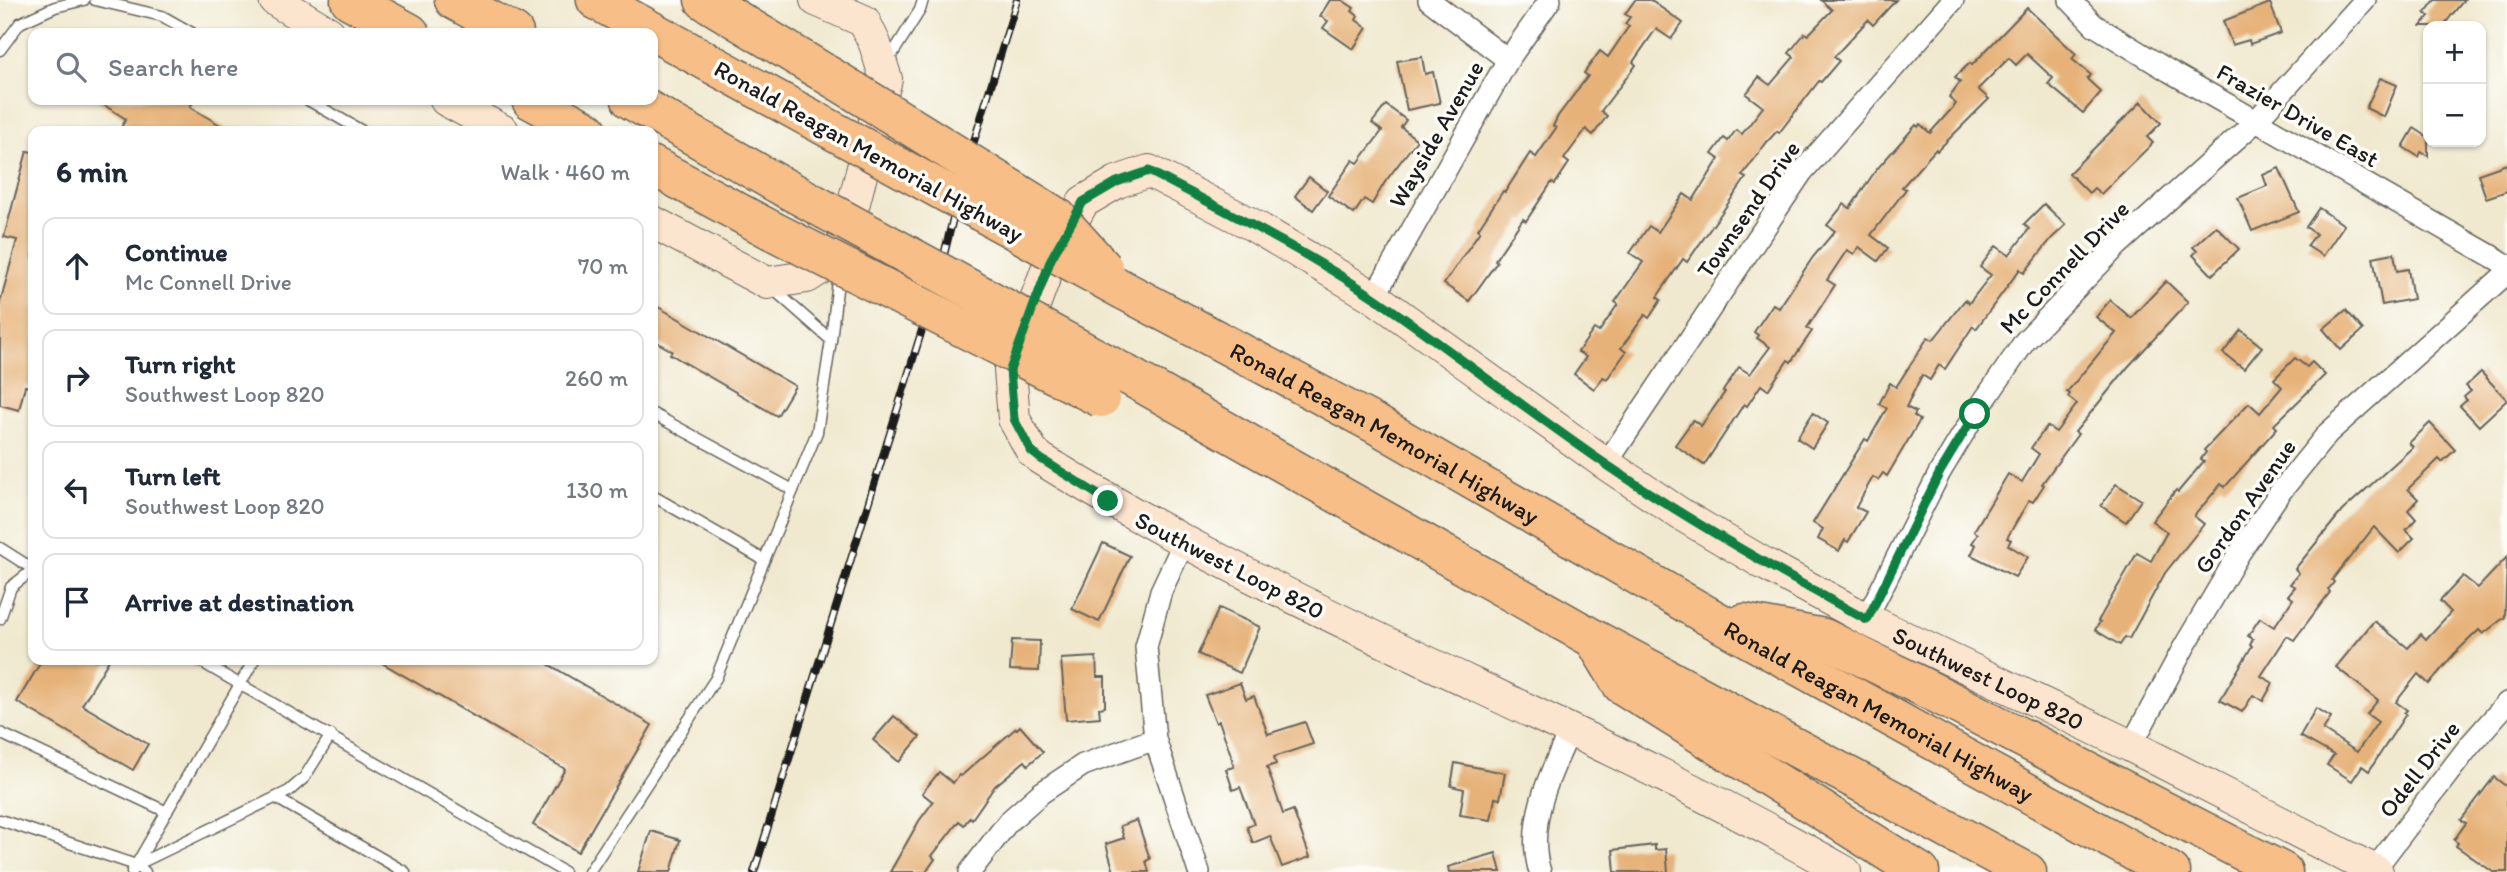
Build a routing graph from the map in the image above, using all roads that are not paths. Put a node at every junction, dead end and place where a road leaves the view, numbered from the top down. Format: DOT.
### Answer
graph roads {
  1 [pos="84,0"];
  2 [pos="95,0"];
  3 [pos="275,0"];
  4 [pos="350,0"];
  5 [pos="454,0"];
  6 [pos="596,0"];
  7 [pos="704,0"];
  8 [pos="816,0"];
  9 [pos="923,0"];
  10 [pos="1429,0"];
  11 [pos="1550,0"];
  12 [pos="1953,0"];
  13 [pos="2070,0"];
  14 [pos="2365,0"];
  15 [pos="183,28"];
  16 [pos="321,28"];
  17 [pos="401,28"];
  18 [pos="505,28"];
  19 [pos="647,28"];
  20 [pos="658,34"];
  21 [pos="0,50"];
  22 [pos="1508,60"];
  23 [pos="868,80"];
  24 [pos="317,105"];
  25 [pos="455,105"];
  26 [pos="540,105"];
  27 [pos="640,105"];
  28 [pos="2255,122"];
  29 [pos="353,126"];
  30 [pos="494,126"];
  31 [pos="579,126"];
  32 [pos="658,169"];
  33 [pos="658,225"];
  34 [pos="840,256"];
  35 [pos="2507,265"];
  36 [pos="2507,273"];
  37 [pos="767,284"];
  38 [pos="1125,291"];
  39 [pos="1374,297"];
  40 [pos="831,340"];
  41 [pos="1115,387"];
  42 [pos="658,417"];
  43 [pos="1606,464"];
  44 [pos="793,490"];
  45 [pos="658,499"];
  46 [pos="1184,542"];
  47 [pos="0,548"];
  48 [pos="764,560"];
  49 [pos="28,567"];
  50 [pos="28,574"];
  51 [pos="1708,616"];
  52 [pos="0,619"];
  53 [pos="1867,620"];
  54 [pos="1594,639"];
  55 [pos="208,665"];
  56 [pos="251,665"];
  57 [pos="242,683"];
  58 [pos="2507,702"];
  59 [pos="1570,731"];
  60 [pos="0,733"];
  61 [pos="331,735"];
  62 [pos="1155,739"];
  63 [pos="2131,746"];
  64 [pos="276,798"];
  65 [pos="167,812"];
  66 [pos="0,820"];
  67 [pos="138,870"];
  68 [pos="2376,871"];
  69 [pos="405,872"];
  70 [pos="564,872"];
  71 [pos="589,872"];
  72 [pos="970,872"];
  73 [pos="1199,872"];
  74 [pos="1540,872"];
  75 [pos="1844,872"];
  76 [pos="1920,872"];
  77 [pos="2027,872"];
  78 [pos="2171,872"];
  79 [pos="2283,872"];
  1 -- 21 [label="lane"];
  2 -- 15 [label="lane"];
  3 -- 16 [label="main road"];
  4 -- 17 [label="highway"];
  5 -- 18 [label="highway"];
  6 -- 19 [label="highway, Ronald Reagan Memorial Highway, bridge"];
  7 -- 23 [label="highway"];
  8 -- 23 [label="main road"];
  9 -- 23 [label="lane"];
  10 -- 22 [label="street"];
  11 -- 22 [label="street, Wayside Avenue"];
  12 -- 43 [label="street, Townsend Drive"];
  13 -- 28 [label="street, Frazier Drive East"];
  14 -- 28 [label="street, Mc Connell Drive"];
  20 -- 38 [label="highway, Ronald Reagan Memorial Highway, bridge"];
  22 -- 39 [label="street, Wayside Avenue"];
  23 -- 34 [label="main road"];
  23 -- 38 [label="highway, bridge"];
  24 -- 29 [label="lane"];
  25 -- 30 [label="main road"];
  26 -- 31 [label="highway"];
  27 -- 41 [label="highway, bridge"];
  28 -- 35 [label="street, Frazier Drive East"];
  28 -- 53 [label="street, Mc Connell Drive"];
  32 -- 41 [label="highway, bridge"];
  33 -- 37 [label="main road"];
  34 -- 37 [label="main road"];
  34 -- 40 [label="lane"];
  36 -- 63 [label="street, Gordon Avenue"];
  37 -- 40 [label="lane"];
  38 -- 51 [label="highway, Ronald Reagan Memorial Highway"];
  39 -- 43 [label="main road, Southwest Loop 820"];
  39 -- 46 [label="main road, Southwest Loop 820"];
  40 -- 44 [label="lane"];
  41 -- 54 [label="highway"];
  42 -- 44 [label="lane"];
  43 -- 53 [label="main road, Southwest Loop 820"];
  44 -- 48 [label="lane"];
  45 -- 48 [label="lane"];
  46 -- 59 [label="main road, Southwest Loop 820"];
  46 -- 62 [label="street"];
  47 -- 49 [label="lane"];
  48 -- 71 [label="lane"];
  50 -- 52 [label="lane"];
  51 -- 78 [label="highway, Ronald Reagan Memorial Highway"];
  51 -- 79 [label="highway"];
  53 -- 63 [label="main road, Southwest Loop 820"];
  54 -- 76 [label="highway"];
  54 -- 77 [label="highway"];
  55 -- 57 [label="lane"];
  56 -- 57 [label="lane"];
  57 -- 61 [label="lane"];
  57 -- 65 [label="lane"];
  58 -- 68 [label="street, Odell Drive"];
  59 -- 74 [label="street"];
  59 -- 75 [label="main road, Southwest Loop 820"];
  60 -- 65 [label="lane"];
  61 -- 64 [label="lane"];
  61 -- 70 [label="lane"];
  62 -- 72 [label="street"];
  62 -- 73 [label="street"];
  63 -- 68 [label="main road, Southwest Loop 820"];
  64 -- 67 [label="lane"];
  64 -- 69 [label="lane"];
  65 -- 67 [label="lane"];
  66 -- 67 [label="lane"];
}
